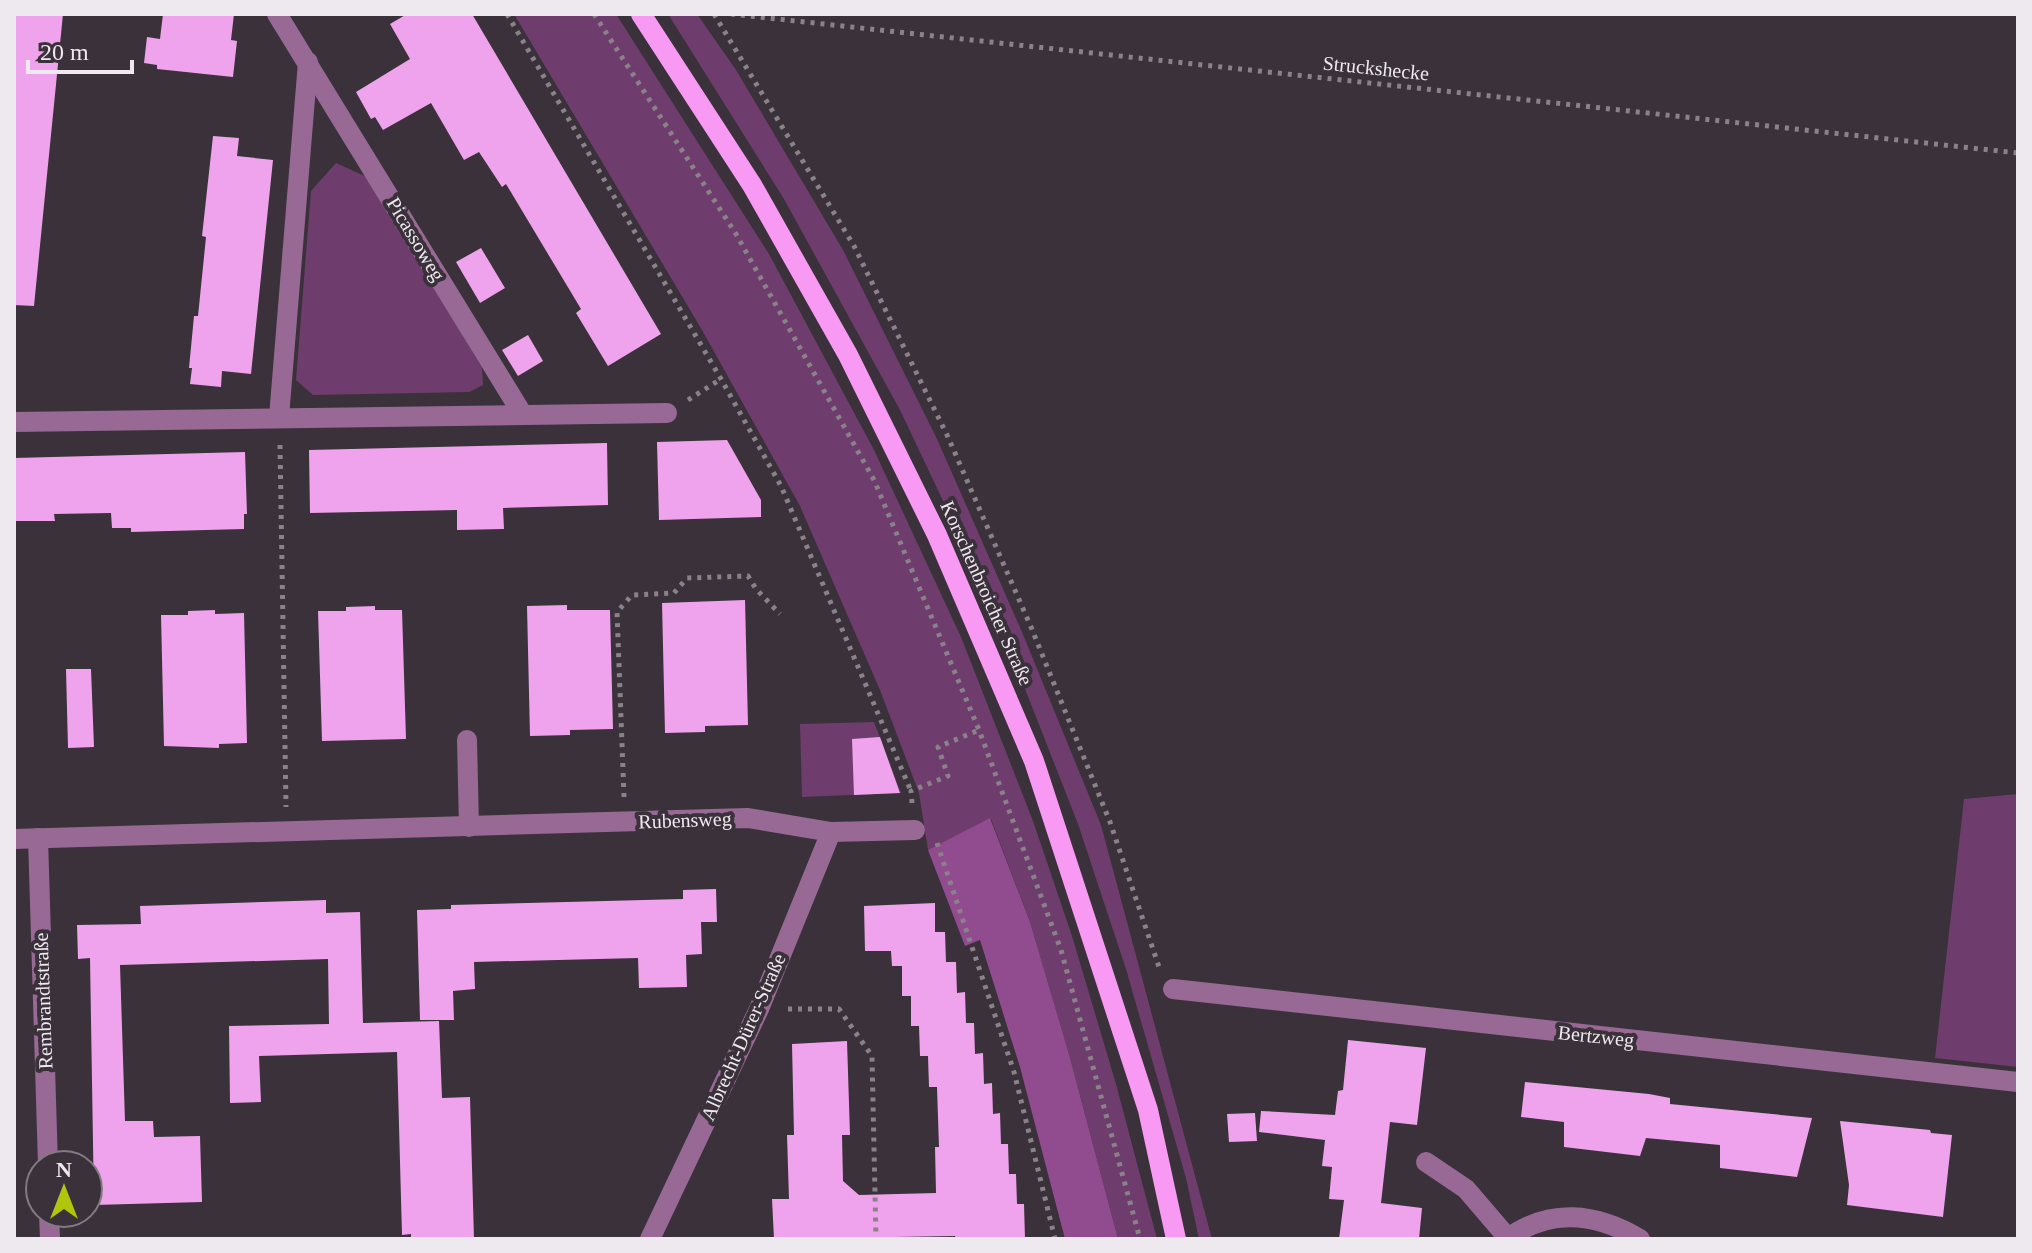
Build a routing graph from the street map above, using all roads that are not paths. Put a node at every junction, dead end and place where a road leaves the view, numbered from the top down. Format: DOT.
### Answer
graph roads {
  1 [pos="277,14"];
  2 [pos="641,14"];
  3 [pos="308,62"];
  4 [pos="667,413"];
  5 [pos="523,415"];
  6 [pos="279,417"];
  7 [pos="14,422"];
  8 [pos="467,740"];
  9 [pos="469,827"];
  10 [pos="915,830"];
  11 [pos="831,832"];
  12 [pos="38,838"];
  13 [pos="14,839"];
  14 [pos="1173,989"];
  15 [pos="2018,1082"];
  16 [pos="48,1149"];
  17 [pos="1426,1162"];
  18 [pos="1508,1238"];
  19 [pos="650,1239"];
  20 [pos="1176,1239"];
  21 [pos="1640,1239"];
  1 -- 3 [label="street, Picassoweg"];
  2 -- 20 [label="main road, Korschenbroicher Straße"];
  3 -- 5 [label="street, Picassoweg"];
  3 -- 6 [label="street"];
  4 -- 5 [label="street"];
  5 -- 6 [label="street"];
  6 -- 7 [label="street"];
  8 -- 9 [label="street"];
  9 -- 11 [label="street, Rubensweg"];
  9 -- 12 [label="street, Rubensweg"];
  10 -- 11 [label="street, Rubensweg"];
  11 -- 19 [label="street, Albrecht-Dürer-Straße"];
  12 -- 13 [label="street, Rubensweg"];
  12 -- 16 [label="street, Rembrandtstraße"];
  14 -- 15 [label="street, Bertzweg"];
  17 -- 18 [label="street"];
  18 -- 21 [label="street"];
}
